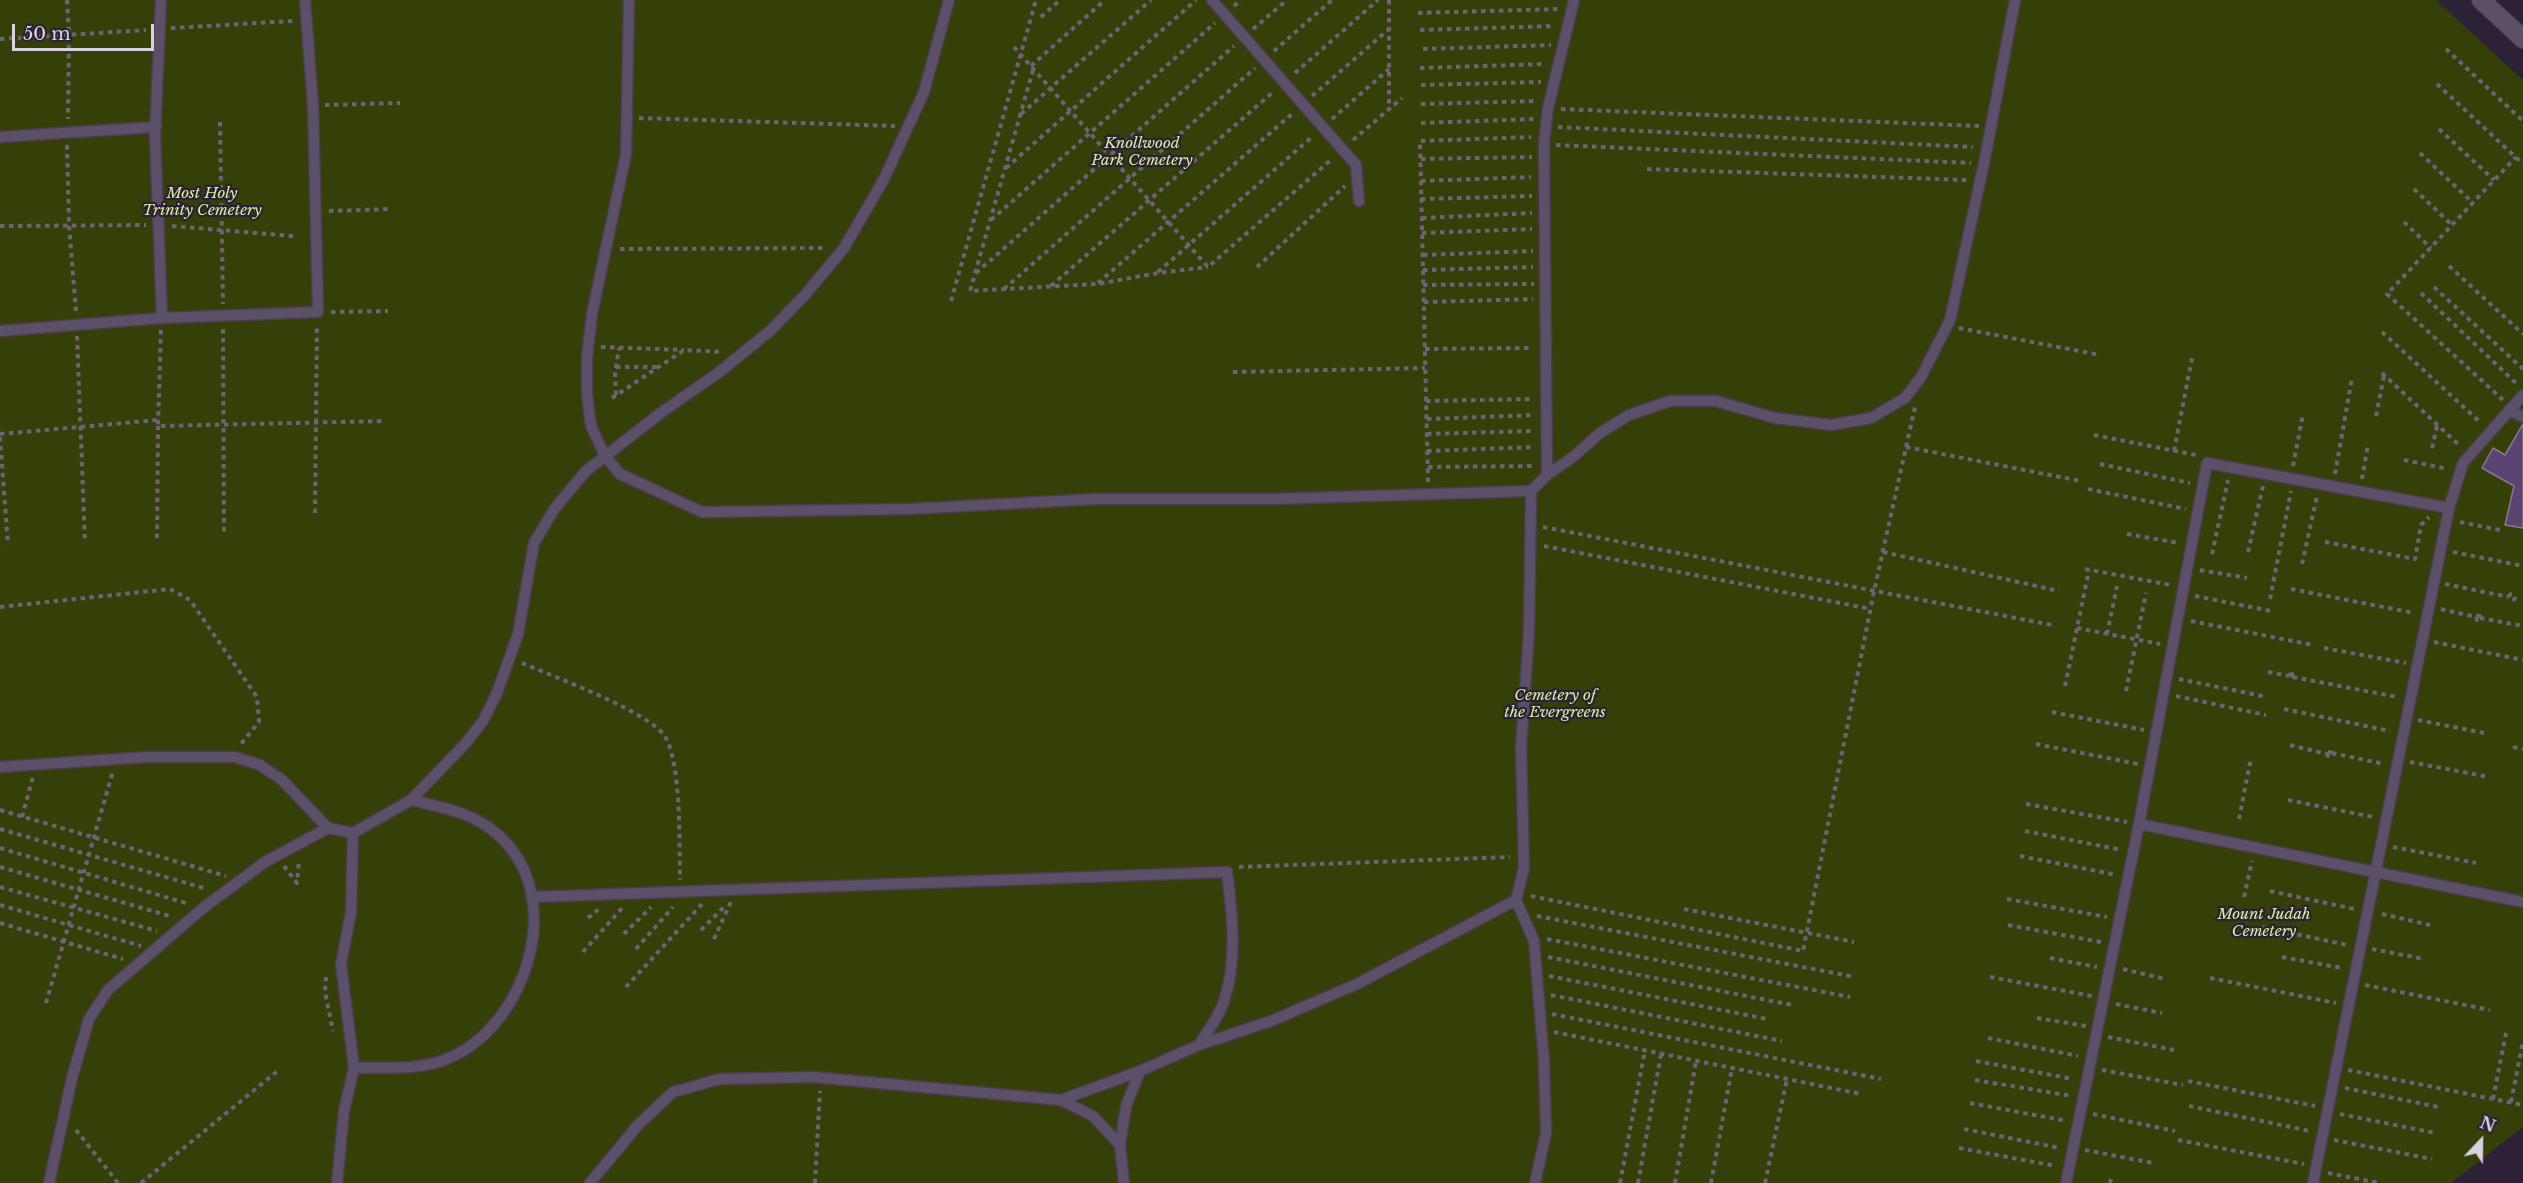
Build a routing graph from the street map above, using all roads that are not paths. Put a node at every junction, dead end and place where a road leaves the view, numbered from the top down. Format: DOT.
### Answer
graph roads {
  1 [pos="161,0"];
  2 [pos="305,0"];
  3 [pos="629,0"];
  4 [pos="949,0"];
  5 [pos="1212,0"];
  6 [pos="1574,0"];
  7 [pos="2015,0"];
  8 [pos="2481,0"];
  9 [pos="2523,39"];
  10 [pos="156,127"];
  11 [pos="0,137"];
  12 [pos="1359,201"];
  13 [pos="162,318"];
  14 [pos="0,331"];
  15 [pos="2522,391"];
  16 [pos="2507,406"];
  17 [pos="2523,417"];
  18 [pos="605,456"];
  19 [pos="1547,475"];
  20 [pos="1531,491"];
  21 [pos="2445,511"];
  22 [pos="0,767"];
  23 [pos="411,800"];
  24 [pos="2139,824"];
  25 [pos="328,828"];
  26 [pos="353,833"];
  27 [pos="2374,873"];
  28 [pos="532,897"];
  29 [pos="1517,897"];
  30 [pos="2523,902"];
  31 [pos="1199,1045"];
  32 [pos="354,1068"];
  33 [pos="1140,1071"];
  34 [pos="1061,1100"];
  35 [pos="1120,1145"];
  36 [pos="49,1183"];
  37 [pos="337,1183"];
  38 [pos="590,1183"];
  39 [pos="1124,1183"];
  40 [pos="1535,1183"];
  41 [pos="2066,1183"];
  42 [pos="2313,1183"];
  1 -- 10 [label="lane"];
  2 -- 13 [label="lane"];
  3 -- 18 [label="lane"];
  4 -- 18 [label="lane"];
  5 -- 12 [label="lane"];
  6 -- 19 [label="lane"];
  7 -- 19 [label="lane"];
  8 -- 9 [label="street"];
  10 -- 11 [label="lane"];
  10 -- 13 [label="lane"];
  13 -- 14 [label="lane"];
  15 -- 16 [label="lane"];
  16 -- 17 [label="lane"];
  16 -- 21 [label="lane"];
  18 -- 20 [label="lane"];
  18 -- 23 [label="lane"];
  19 -- 20 [label="lane"];
  20 -- 29 [label="lane"];
  21 -- 24 [label="lane"];
  21 -- 27 [label="lane"];
  22 -- 25 [label="lane"];
  23 -- 26 [label="lane"];
  23 -- 28 [label="lane"];
  24 -- 27 [label="lane"];
  24 -- 41 [label="lane"];
  25 -- 26 [label="lane"];
  25 -- 36 [label="lane"];
  26 -- 32 [label="lane"];
  27 -- 30 [label="lane"];
  27 -- 42 [label="lane"];
  28 -- 31 [label="lane"];
  28 -- 32 [label="lane"];
  29 -- 31 [label="lane"];
  29 -- 40 [label="lane"];
  31 -- 33 [label="lane"];
  32 -- 37 [label="lane"];
  33 -- 34 [label="lane"];
  33 -- 35 [label="lane"];
  34 -- 35 [label="lane"];
  34 -- 38 [label="lane"];
  35 -- 39 [label="lane"];
}
